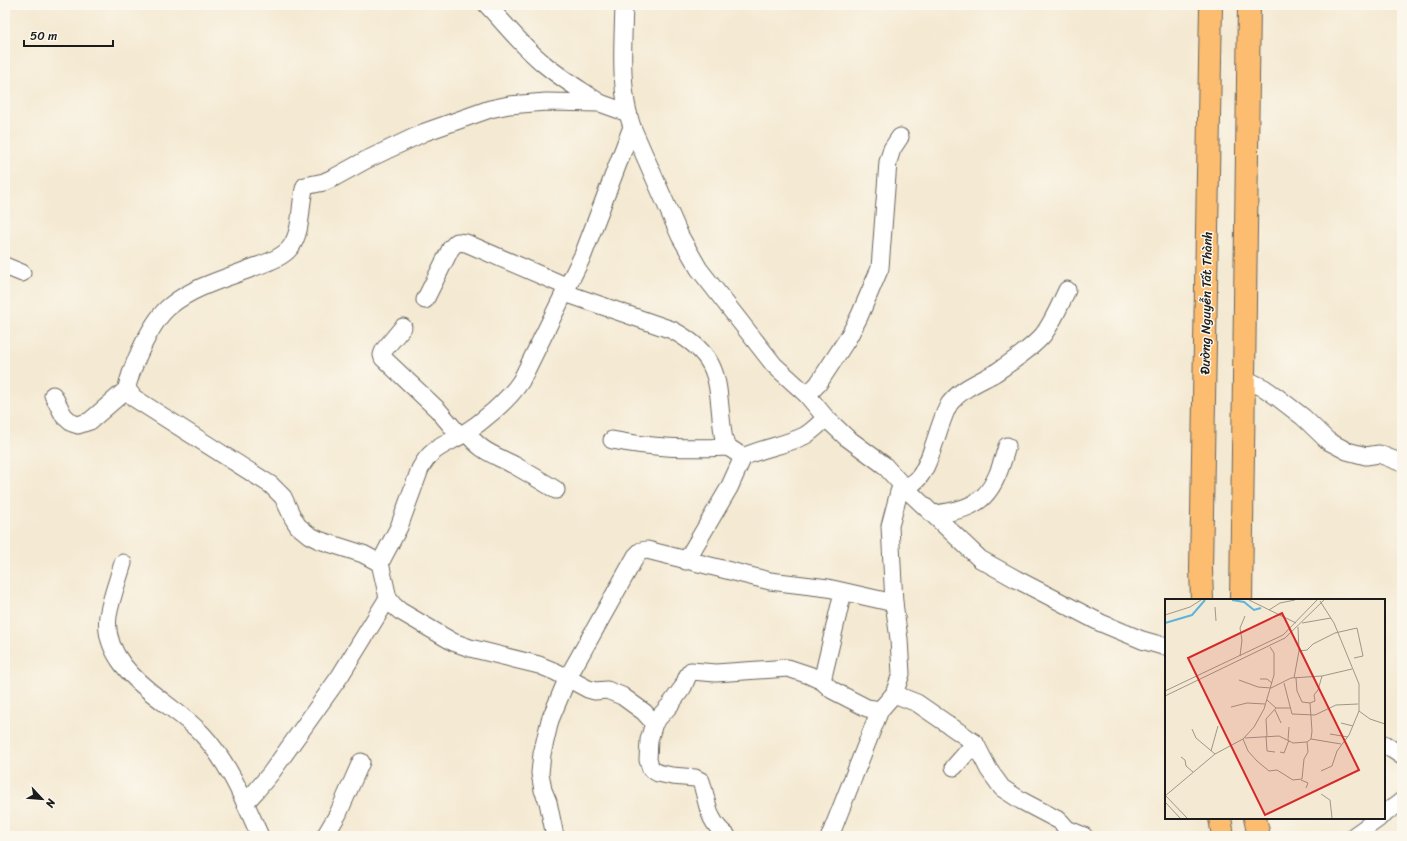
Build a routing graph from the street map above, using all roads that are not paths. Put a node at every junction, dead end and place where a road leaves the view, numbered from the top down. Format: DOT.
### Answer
graph roads {
  1 [pos="487,5"];
  2 [pos="624,5"];
  3 [pos="1211,5"];
  4 [pos="1250,5"];
  5 [pos="600,103"];
  6 [pos="630,120"];
  7 [pos="900,137"];
  8 [pos="5,266"];
  9 [pos="22,273"];
  10 [pos="566,290"];
  11 [pos="1067,290"];
  12 [pos="425,300"];
  13 [pos="403,327"];
  14 [pos="1243,378"];
  15 [pos="127,389"];
  16 [pos="807,394"];
  17 [pos="53,395"];
  18 [pos="826,418"];
  19 [pos="463,434"];
  20 [pos="612,440"];
  21 [pos="1007,446"];
  22 [pos="728,447"];
  23 [pos="743,456"];
  24 [pos="1402,463"];
  25 [pos="902,485"];
  26 [pos="556,490"];
  27 [pos="933,514"];
  28 [pos="686,561"];
  29 [pos="123,563"];
  30 [pos="380,563"];
  31 [pos="843,592"];
  32 [pos="388,598"];
  33 [pos="1202,599"];
  34 [pos="1240,599"];
  35 [pos="894,603"];
  36 [pos="1165,645"];
  37 [pos="568,677"];
  38 [pos="822,681"];
  39 [pos="894,694"];
  40 [pos="880,710"];
  41 [pos="654,723"];
  42 [pos="975,743"];
  43 [pos="1385,745"];
  44 [pos="1402,756"];
  45 [pos="361,762"];
  46 [pos="954,767"];
  47 [pos="1402,801"];
  48 [pos="245,802"];
  49 [pos="1385,813"];
  50 [pos="1220,819"];
  51 [pos="1255,819"];
  52 [pos="1378,819"];
  53 [pos="1067,832"];
  54 [pos="260,836"];
  55 [pos="325,836"];
  56 [pos="555,836"];
  57 [pos="727,836"];
  58 [pos="830,836"];
  59 [pos="1084,836"];
  60 [pos="1223,836"];
  61 [pos="1259,836"];
  62 [pos="1354,836"];
  1 -- 5 [label="street"];
  2 -- 6 [label="street"];
  3 -- 33 [label="main road, Đường Nguyễn Tất Thành"];
  4 -- 14 [label="main road"];
  5 -- 6 [label="street"];
  5 -- 15 [label="street"];
  6 -- 10 [label="street"];
  6 -- 16 [label="street"];
  7 -- 16 [label="street"];
  8 -- 9 [label="street"];
  10 -- 12 [label="street"];
  10 -- 19 [label="street"];
  10 -- 22 [label="street"];
  11 -- 25 [label="street"];
  13 -- 19 [label="street"];
  14 -- 24 [label="street"];
  14 -- 34 [label="main road"];
  15 -- 17 [label="street"];
  15 -- 30 [label="street"];
  16 -- 18 [label="street"];
  18 -- 23 [label="street"];
  18 -- 25 [label="street"];
  19 -- 26 [label="street"];
  19 -- 30 [label="street"];
  20 -- 22 [label="street"];
  21 -- 27 [label="street"];
  22 -- 23 [label="street"];
  23 -- 28 [label="street"];
  25 -- 27 [label="street"];
  25 -- 35 [label="street"];
  27 -- 36 [label="street"];
  28 -- 31 [label="street"];
  28 -- 37 [label="street"];
  29 -- 48 [label="street"];
  30 -- 32 [label="street"];
  31 -- 35 [label="street"];
  31 -- 38 [label="street"];
  32 -- 37 [label="street"];
  32 -- 48 [label="street"];
  35 -- 39 [label="street"];
  37 -- 41 [label="street"];
  37 -- 56 [label="street"];
  38 -- 40 [label="street"];
  38 -- 41 [label="street"];
  39 -- 40 [label="street"];
  39 -- 42 [label="street"];
  40 -- 58 [label="street"];
  41 -- 57 [label="street"];
  42 -- 46 [label="street"];
  42 -- 53 [label="street"];
  43 -- 44 [label="street"];
  45 -- 55 [label="street"];
  47 -- 49 [label="street"];
  48 -- 54 [label="street"];
  50 -- 60 [label="main road"];
  51 -- 61 [label="main road"];
  52 -- 62 [label="street"];
  53 -- 59 [label="street"];
}
